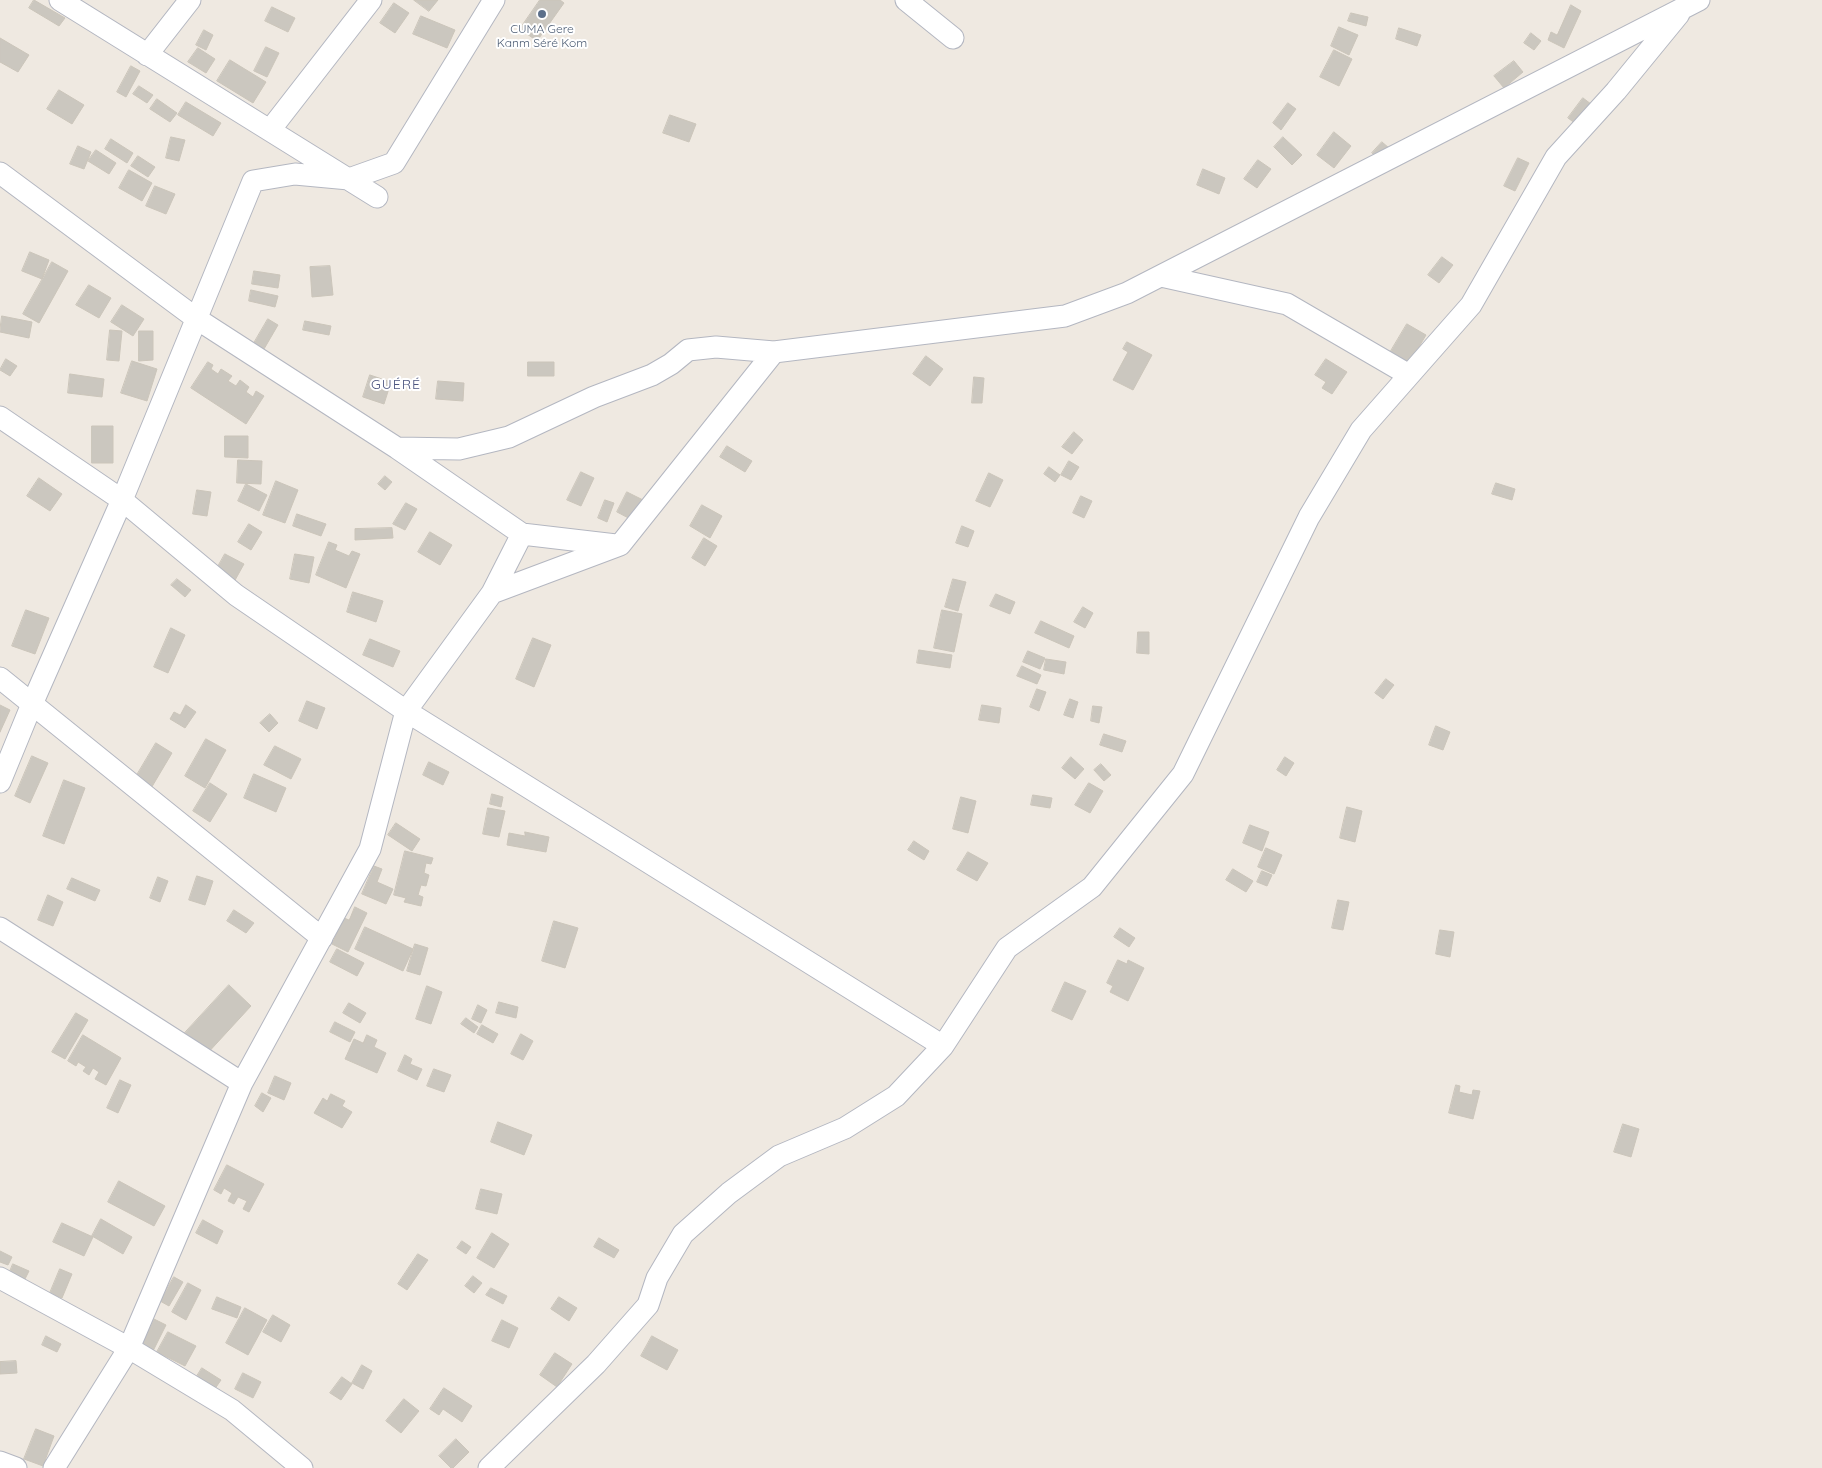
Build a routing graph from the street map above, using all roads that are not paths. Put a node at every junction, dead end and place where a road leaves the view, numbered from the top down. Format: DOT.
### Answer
graph roads {
  1 [pos="60,0"];
  2 [pos="190,0"];
  3 [pos="371,0"];
  4 [pos="494,0"];
  5 [pos="906,0"];
  6 [pos="1691,4"];
  7 [pos="953,38"];
  8 [pos="147,55"];
  9 [pos="270,130"];
  10 [pos="0,173"];
  11 [pos="349,179"];
  12 [pos="377,196"];
  13 [pos="1161,276"];
  14 [pos="197,320"];
  15 [pos="774,352"];
  16 [pos="1409,375"];
  17 [pos="1,420"];
  18 [pos="397,448"];
  19 [pos="122,500"];
  20 [pos="522,534"];
  21 [pos="620,545"];
  22 [pos="492,593"];
  23 [pos="0,678"];
  24 [pos="32,704"];
  25 [pos="406,711"];
  26 [pos="0,782"];
  27 [pos="0,928"];
  28 [pos="322,938"];
  29 [pos="943,1046"];
  30 [pos="242,1083"];
  31 [pos="0,1278"];
  32 [pos="129,1348"];
  33 [pos="0,1462"];
  34 [pos="16,1468"];
  35 [pos="54,1468"];
  36 [pos="302,1468"];
  37 [pos="489,1468"];
  1 -- 8 [label="street"];
  2 -- 8 [label="street"];
  3 -- 9 [label="street"];
  4 -- 11 [label="street"];
  5 -- 7 [label="street"];
  6 -- 13 [label="street"];
  6 -- 16 [label="street"];
  8 -- 9 [label="street"];
  9 -- 11 [label="street"];
  10 -- 14 [label="street"];
  11 -- 12 [label="street"];
  11 -- 14 [label="street"];
  13 -- 15 [label="street"];
  13 -- 16 [label="street"];
  14 -- 18 [label="street"];
  14 -- 19 [label="street"];
  15 -- 18 [label="street"];
  15 -- 21 [label="street"];
  16 -- 29 [label="street"];
  17 -- 19 [label="street"];
  18 -- 20 [label="street"];
  19 -- 24 [label="street"];
  19 -- 25 [label="street"];
  20 -- 21 [label="street"];
  20 -- 22 [label="street"];
  21 -- 22 [label="street"];
  22 -- 25 [label="street"];
  23 -- 24 [label="street"];
  24 -- 26 [label="street"];
  24 -- 28 [label="street"];
  25 -- 28 [label="street"];
  25 -- 29 [label="street"];
  27 -- 30 [label="street"];
  28 -- 30 [label="street"];
  29 -- 37 [label="street"];
  30 -- 32 [label="street"];
  31 -- 32 [label="street"];
  32 -- 35 [label="street"];
  32 -- 36 [label="street"];
  33 -- 34 [label="street"];
}
